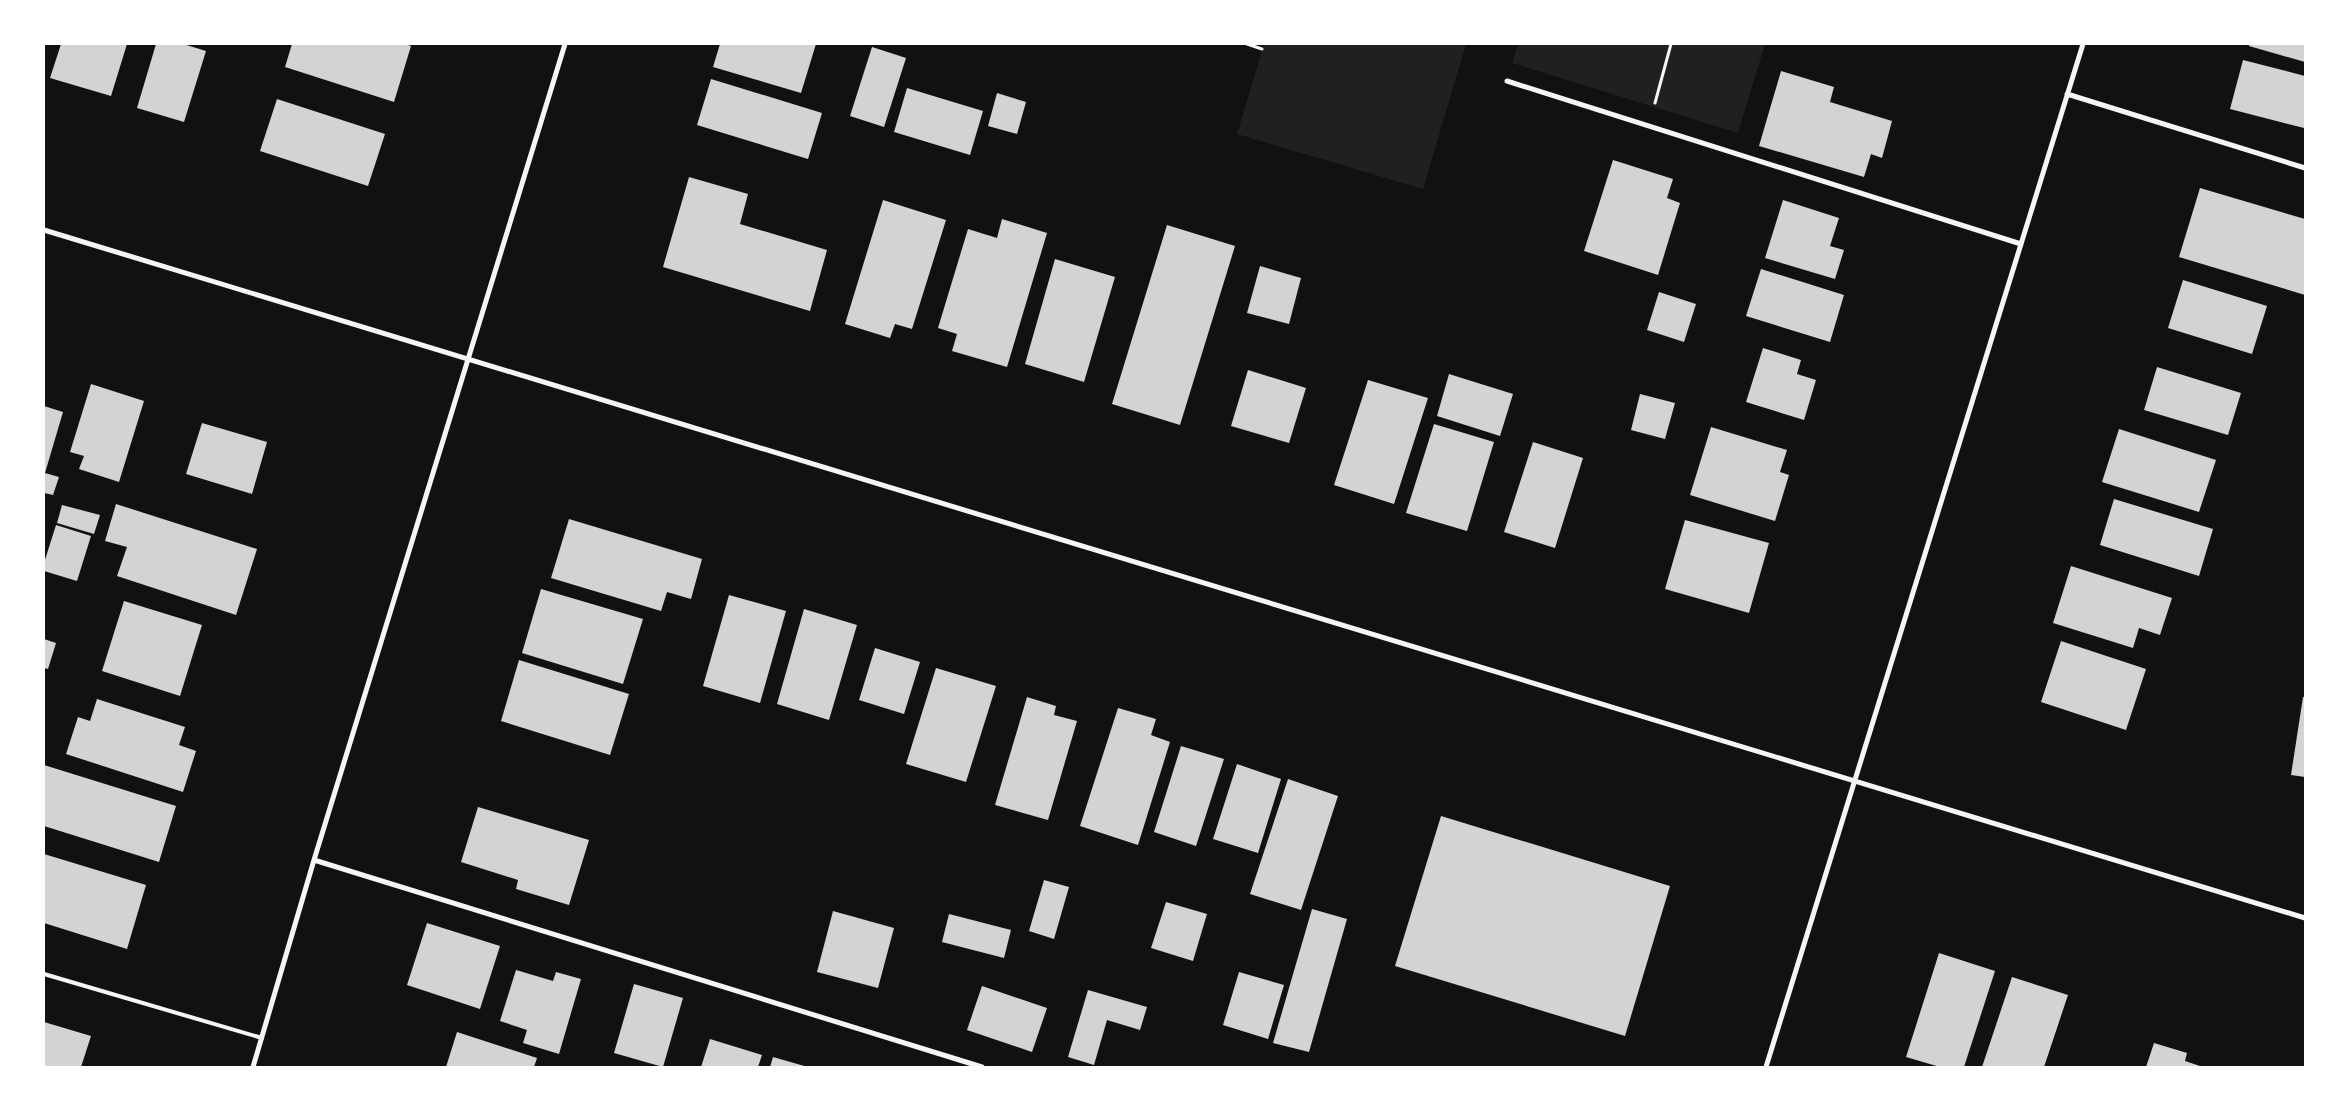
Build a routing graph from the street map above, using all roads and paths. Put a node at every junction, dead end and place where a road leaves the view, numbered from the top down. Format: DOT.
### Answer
graph roads {
  1 [pos="565,44"];
  2 [pos="1247,44"];
  3 [pos="1671,44"];
  4 [pos="2082,44"];
  5 [pos="1262,49"];
  6 [pos="1507,81"];
  7 [pos="2067,94"];
  8 [pos="1648,126"];
  9 [pos="2305,168"];
  10 [pos="44,230"];
  11 [pos="2021,244"];
  12 [pos="468,359"];
  13 [pos="1853,780"];
  14 [pos="314,860"];
  15 [pos="2305,918"];
  16 [pos="44,974"];
  17 [pos="262,1038"];
  18 [pos="253,1067"];
  19 [pos="982,1067"];
  20 [pos="1766,1067"];
  1 -- 12 [label="street"];
  2 -- 5 [label="path"];
  3 -- 8 [label="path"];
  4 -- 7 [label="street"];
  6 -- 8 [label="street"];
  7 -- 9 [label="street"];
  7 -- 11 [label="street"];
  8 -- 11 [label="street"];
  10 -- 12 [label="street"];
  11 -- 13 [label="street"];
  12 -- 13 [label="street"];
  12 -- 14 [label="street"];
  13 -- 15 [label="street"];
  13 -- 20 [label="street"];
  14 -- 17 [label="street"];
  14 -- 19 [label="street"];
  16 -- 17 [label="lane"];
  17 -- 18 [label="street"];
}
